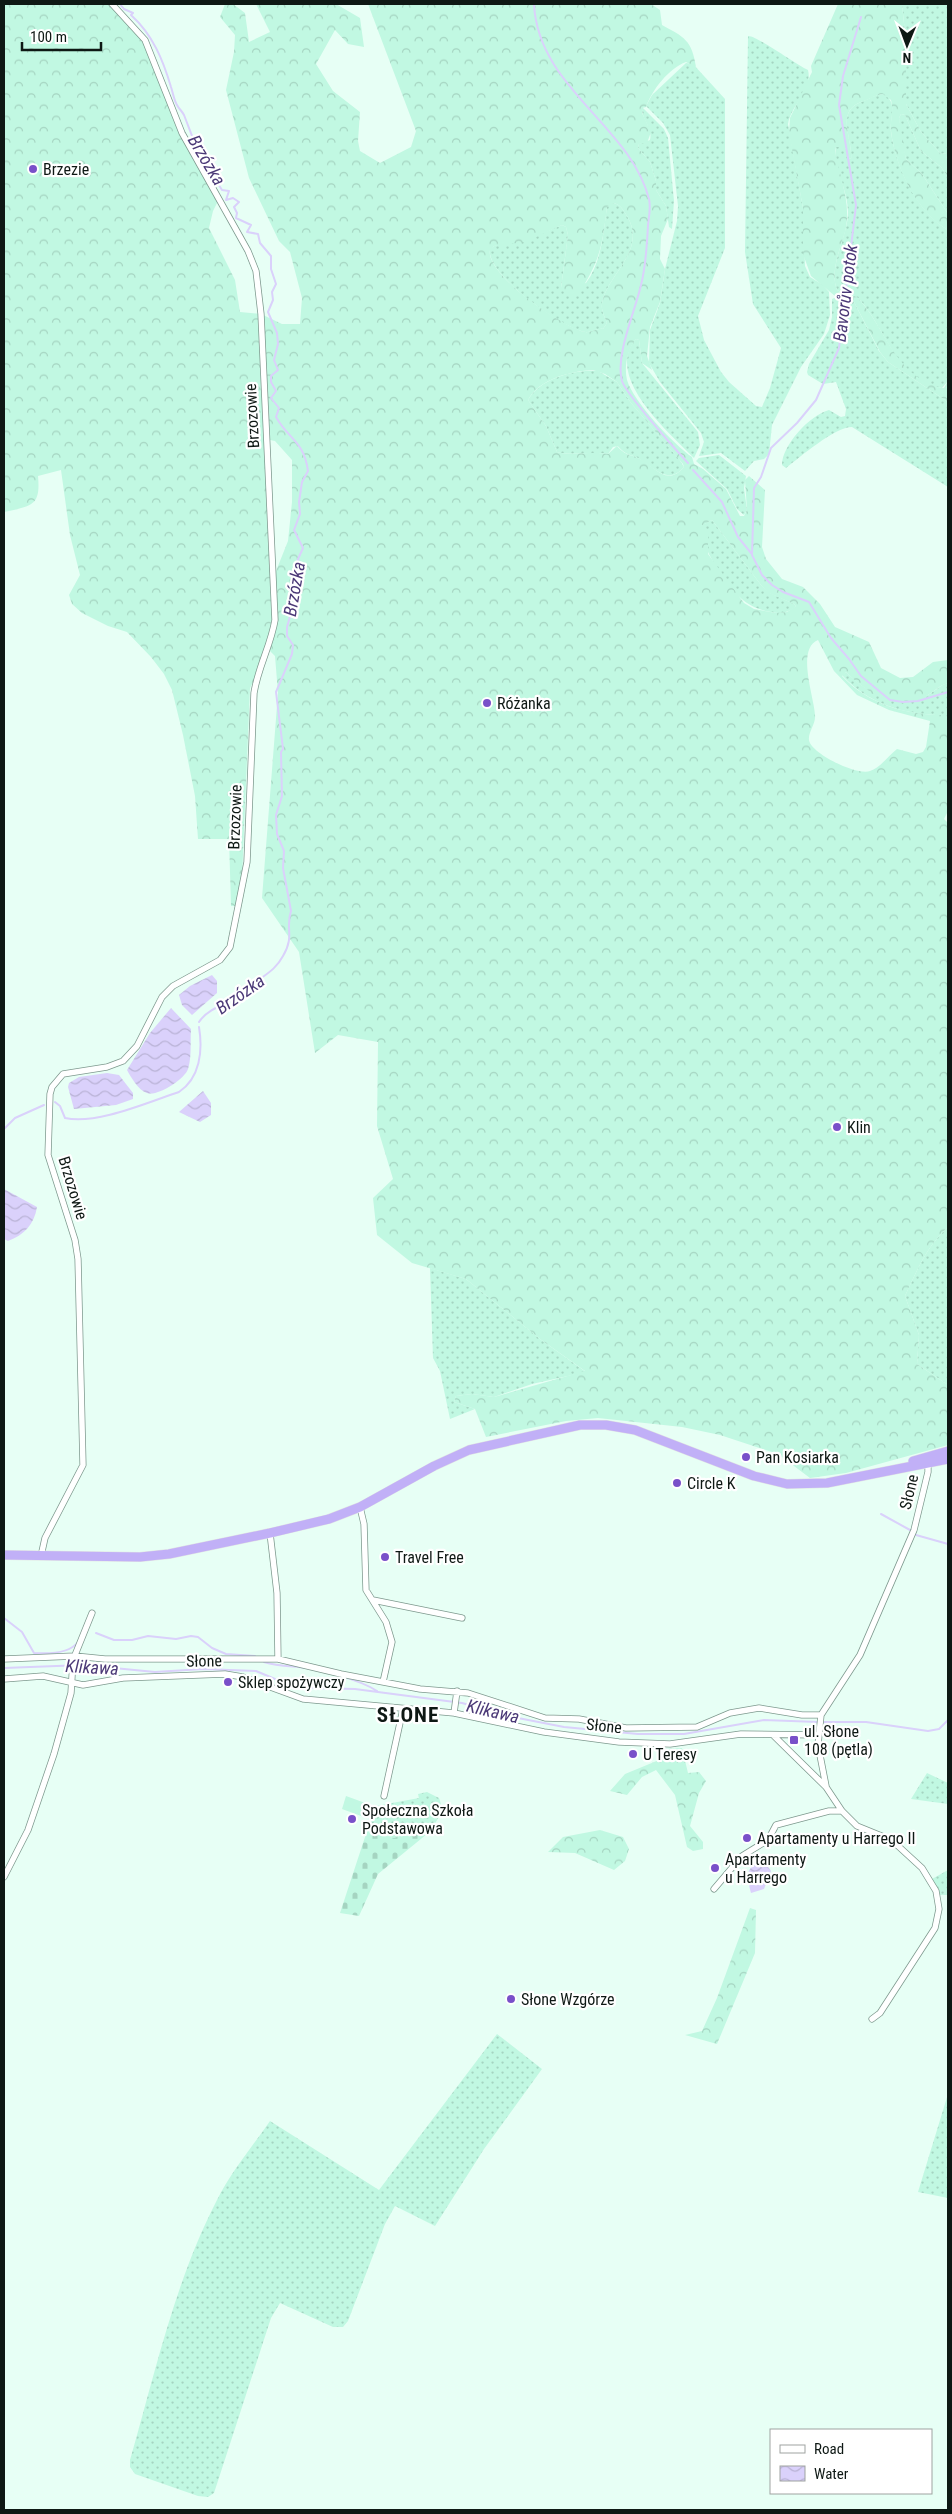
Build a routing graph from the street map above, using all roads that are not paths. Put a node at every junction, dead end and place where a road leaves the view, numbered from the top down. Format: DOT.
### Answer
graph roads {
  1 [pos="112,4"];
  2 [pos="948,1451"];
  3 [pos="948,1459"];
  4 [pos="927,1460"];
  5 [pos="360,1507"];
  6 [pos="270,1533"];
  7 [pos="4,1555"];
  8 [pos="41,1556"];
  9 [pos="374,1600"];
  10 [pos="92,1613"];
  11 [pos="462,1618"];
  12 [pos="74,1658"];
  13 [pos="4,1659"];
  14 [pos="278,1659"];
  15 [pos="4,1679"];
  16 [pos="383,1682"];
  17 [pos="72,1684"];
  18 [pos="456,1694"];
  19 [pos="403,1709"];
  20 [pos="454,1714"];
  21 [pos="821,1717"];
  22 [pos="818,1732"];
  23 [pos="774,1736"];
  24 [pos="826,1787"];
  25 [pos="384,1796"];
  26 [pos="842,1811"];
  27 [pos="4,1877"];
  28 [pos="714,1889"];
  29 [pos="872,2019"];
  1 -- 8 [label="street, Brzozowie"];
  2 -- 4 [label="highway"];
  3 -- 4 [label="highway"];
  4 -- 5 [label="highway"];
  4 -- 21 [label="street, Słone"];
  5 -- 6 [label="highway"];
  5 -- 9 [label="street"];
  6 -- 8 [label="highway"];
  6 -- 14 [label="street"];
  7 -- 8 [label="highway"];
  9 -- 11 [label="street"];
  9 -- 16 [label="street"];
  10 -- 12 [label="street"];
  12 -- 13 [label="street"];
  12 -- 14 [label="street"];
  12 -- 17 [label="street"];
  14 -- 16 [label="street"];
  15 -- 17 [label="street, Słone"];
  16 -- 18 [label="street"];
  17 -- 19 [label="street, Słone"];
  17 -- 27 [label="street"];
  18 -- 20 [label="street"];
  18 -- 21 [label="street"];
  19 -- 20 [label="street, Słone"];
  19 -- 25 [label="street"];
  20 -- 23 [label="street, Słone"];
  21 -- 22 [label="street"];
  22 -- 23 [label="street, Słone"];
  22 -- 24 [label="street"];
  23 -- 24 [label="street"];
  24 -- 26 [label="street"];
  26 -- 28 [label="street"];
  26 -- 29 [label="street"];
}
